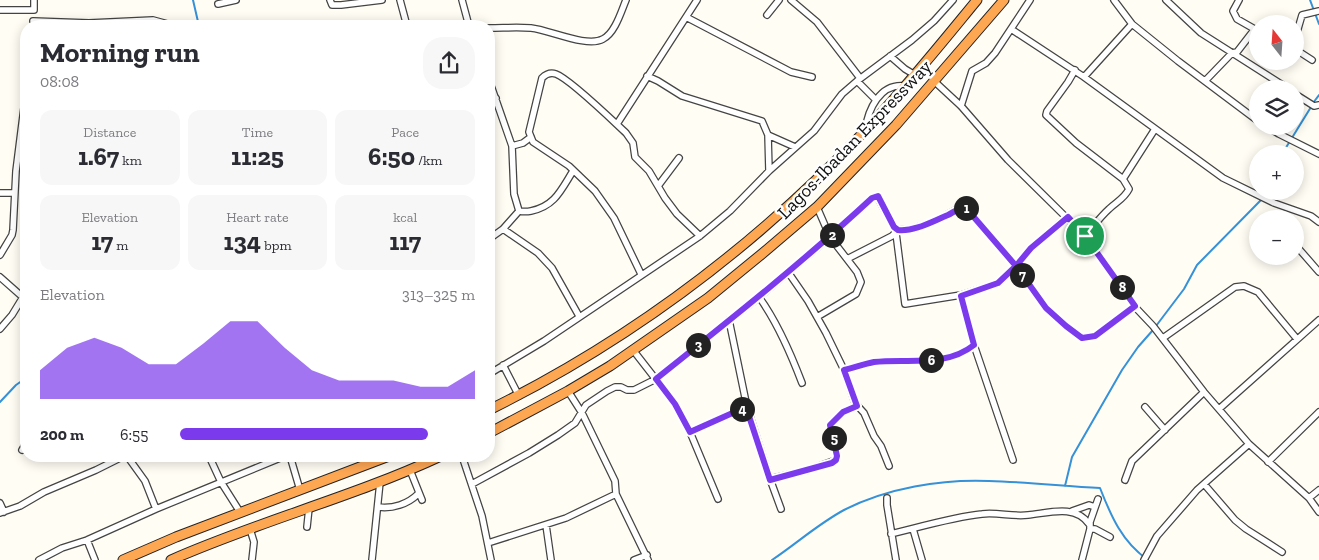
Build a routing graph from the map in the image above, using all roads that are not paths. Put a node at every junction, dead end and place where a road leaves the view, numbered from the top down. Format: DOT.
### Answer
graph roads {
  1 [pos="34,0"];
  2 [pos="236,0"];
  3 [pos="330,0"];
  4 [pos="382,0"];
  5 [pos="400,0"];
  6 [pos="462,0"];
  7 [pos="626,0"];
  8 [pos="697,0"];
  9 [pos="778,0"];
  10 [pos="790,0"];
  11 [pos="953,0"];
  12 [pos="977,0"];
  13 [pos="1004,0"];
  14 [pos="1030,0"];
  15 [pos="1114,0"];
  16 [pos="1166,0"];
  17 [pos="1239,0"];
  18 [pos="218,4"];
  19 [pos="0,10"];
  20 [pos="34,10"];
  21 [pos="1319,11"];
  22 [pos="767,15"];
  23 [pos="1302,15"];
  24 [pos="686,17"];
  25 [pos="33,20"];
  26 [pos="405,20"];
  27 [pos="467,20"];
  28 [pos="1132,24"];
  29 [pos="1249,26"];
  30 [pos="495,28"];
  31 [pos="1011,29"];
  32 [pos="1249,38"];
  33 [pos="1232,53"];
  34 [pos="1304,55"];
  35 [pos="890,56"];
  36 [pos="1312,60"];
  37 [pos="1074,70"];
  38 [pos="915,75"];
  39 [pos="647,76"];
  40 [pos="812,77"];
  41 [pos="1084,77"];
  42 [pos="858,80"];
  43 [pos="1277,80"];
  44 [pos="934,81"];
  45 [pos="1205,81"];
  46 [pos="905,86"];
  47 [pos="496,98"];
  48 [pos="875,99"];
  49 [pos="1304,100"];
  50 [pos="1319,105"];
  51 [pos="960,106"];
  52 [pos="1249,113"];
  53 [pos="617,124"];
  54 [pos="1155,130"];
  55 [pos="865,131"];
  56 [pos="768,135"];
  57 [pos="1281,135"];
  58 [pos="531,138"];
  59 [pos="20,142"];
  60 [pos="512,146"];
  61 [pos="795,147"];
  62 [pos="1319,154"];
  63 [pos="679,158"];
  64 [pos="769,170"];
  65 [pos="573,171"];
  66 [pos="1123,179"];
  67 [pos="658,186"];
  68 [pos="0,193"];
  69 [pos="14,193"];
  70 [pos="817,207"];
  71 [pos="519,211"];
  72 [pos="1068,217"];
  73 [pos="1319,222"];
  74 [pos="504,229"];
  75 [pos="897,232"];
  76 [pos="495,235"];
  77 [pos="700,236"];
  78 [pos="1085,236"];
  79 [pos="830,237"];
  80 [pos="1304,254"];
  81 [pos="0,255"];
  82 [pos="847,259"];
  83 [pos="1016,266"];
  84 [pos="788,272"];
  85 [pos="1319,272"];
  86 [pos="641,274"];
  87 [pos="0,277"];
  88 [pos="20,295"];
  89 [pos="961,296"];
  90 [pos="759,297"];
  91 [pos="20,304"];
  92 [pos="1135,306"];
  93 [pos="579,316"];
  94 [pos="817,317"];
  95 [pos="729,320"];
  96 [pos="1319,320"];
  97 [pos="0,329"];
  98 [pos="1162,338"];
  99 [pos="1296,339"];
  100 [pos="974,345"];
  101 [pos="633,350"];
  102 [pos="502,365"];
  103 [pos="495,370"];
  104 [pos="844,370"];
  105 [pos="656,379"];
  106 [pos="802,384"];
  107 [pos="568,391"];
  108 [pos="1204,392"];
  109 [pos="518,396"];
  110 [pos="857,406"];
  111 [pos="495,407"];
  112 [pos="746,407"];
  113 [pos="1145,407"];
  114 [pos="1219,409"];
  115 [pos="1319,412"];
  116 [pos="582,413"];
  117 [pos="495,430"];
  118 [pos="1165,430"];
  119 [pos="690,432"];
  120 [pos="1248,444"];
  121 [pos="1013,460"];
  122 [pos="107,462"];
  123 [pos="130,462"];
  124 [pos="212,462"];
  125 [pos="270,462"];
  126 [pos="292,462"];
  127 [pos="373,462"];
  128 [pos="428,462"];
  129 [pos="464,462"];
  130 [pos="1268,462"];
  131 [pos="889,466"];
  132 [pos="410,470"];
  133 [pos="770,480"];
  134 [pos="1124,480"];
  135 [pos="221,482"];
  136 [pos="380,482"];
  137 [pos="472,484"];
  138 [pos="1204,484"];
  139 [pos="300,490"];
  140 [pos="1319,490"];
  141 [pos="616,494"];
  142 [pos="887,498"];
  143 [pos="1309,498"];
  144 [pos="718,499"];
  145 [pos="1098,499"];
  146 [pos="0,503"];
  147 [pos="378,507"];
  148 [pos="1095,507"];
  149 [pos="309,508"];
  150 [pos="156,509"];
  151 [pos="781,509"];
  152 [pos="2,512"];
  153 [pos="240,512"];
  154 [pos="1070,512"];
  155 [pos="1319,512"];
  156 [pos="546,524"];
  157 [pos="307,527"];
  158 [pos="1090,527"];
  159 [pos="250,529"];
  160 [pos="912,529"];
  161 [pos="891,534"];
  162 [pos="1110,537"];
  163 [pos="88,540"];
  164 [pos="488,543"];
  165 [pos="1282,552"];
  166 [pos="647,558"];
  167 [pos="38,560"];
  168 [pos="95,560"];
  169 [pos="123,560"];
  170 [pos="173,560"];
  171 [pos="252,560"];
  172 [pos="372,560"];
  173 [pos="491,560"];
  174 [pos="552,560"];
  175 [pos="634,560"];
  176 [pos="896,560"];
  177 [pos="922,560"];
  178 [pos="1082,560"];
  179 [pos="1144,560"];
  1 -- 20 [label="street"];
  2 -- 18 [label="street"];
  3 -- 4 [label="street"];
  5 -- 26 [label="street"];
  6 -- 27 [label="street"];
  7 -- 30 [label="street"];
  8 -- 24 [label="street"];
  9 -- 22 [label="street"];
  10 -- 42 [label="street"];
  11 -- 35 [label="street"];
  12 -- 38 [label="highway, Lagos-Ibadan Expressway"];
  13 -- 44 [label="highway, Lagos-Ibadan Expressway"];
  14 -- 31 [label="street"];
  15 -- 28 [label="street"];
  16 -- 33 [label="street"];
  17 -- 29 [label="street"];
  19 -- 20 [label="street"];
  20 -- 25 [label="street"];
  21 -- 23 [label="street"];
  24 -- 39 [label="street"];
  24 -- 40 [label="street"];
  28 -- 41 [label="street"];
  28 -- 45 [label="street"];
  31 -- 37 [label="street"];
  31 -- 51 [label="street"];
  32 -- 33 [label="street"];
  33 -- 43 [label="street"];
  33 -- 45 [label="street"];
  34 -- 36 [label="street"];
  35 -- 38 [label="street"];
  35 -- 42 [label="street"];
  37 -- 41 [label="street"];
  37 -- 66 [label="street"];
  38 -- 46 [label="highway, Lagos-Ibadan Expressway"];
  39 -- 53 [label="street"];
  39 -- 56 [label="street"];
  41 -- 54 [label="street"];
  42 -- 48 [label="street"];
  42 -- 61 [label="street"];
  44 -- 51 [label="street"];
  44 -- 70 [label="highway, Lagos-Ibadan Expressway"];
  45 -- 52 [label="street"];
  46 -- 48 [label="street"];
  46 -- 55 [label="highway, Lagos-Ibadan Expressway"];
  47 -- 60 [label="street"];
  48 -- 55 [label="street"];
  49 -- 50 [label="street"];
  51 -- 72 [label="street"];
  53 -- 58 [label="street"];
  53 -- 67 [label="street"];
  54 -- 66 [label="street"];
  54 -- 73 [label="street"];
  55 -- 109 [label="highway, Lagos-Ibadan Expressway"];
  56 -- 61 [label="street"];
  56 -- 64 [label="street"];
  57 -- 62 [label="street"];
  58 -- 60 [label="street"];
  58 -- 65 [label="street"];
  59 -- 69 [label="street"];
  60 -- 71 [label="street"];
  61 -- 64 [label="street"];
  63 -- 67 [label="street"];
  64 -- 77 [label="street"];
  65 -- 71 [label="street"];
  65 -- 86 [label="street"];
  66 -- 78 [label="street"];
  67 -- 77 [label="street"];
  68 -- 69 [label="street"];
  69 -- 81 [label="street"];
  70 -- 79 [label="street"];
  70 -- 101 [label="highway, Lagos-Ibadan Expressway"];
  71 -- 74 [label="street"];
  72 -- 78 [label="street"];
  72 -- 83 [label="street"];
  74 -- 76 [label="street"];
  74 -- 93 [label="street"];
  75 -- 79 [label="street"];
  75 -- 82 [label="street"];
  75 -- 83 [label="street"];
  75 -- 89 [label="street"];
  77 -- 86 [label="street"];
  78 -- 92 [label="street"];
  79 -- 82 [label="street"];
  79 -- 84 [label="street"];
  80 -- 85 [label="street"];
  82 -- 94 [label="street"];
  83 -- 89 [label="street"];
  83 -- 92 [label="street"];
  84 -- 90 [label="street"];
  84 -- 94 [label="street"];
  86 -- 93 [label="street"];
  87 -- 88 [label="street"];
  89 -- 100 [label="street"];
  90 -- 95 [label="street"];
  90 -- 106 [label="street"];
  91 -- 97 [label="street"];
  92 -- 98 [label="street"];
  93 -- 102 [label="street"];
  94 -- 104 [label="street"];
  95 -- 105 [label="street"];
  95 -- 112 [label="street"];
  96 -- 99 [label="street"];
  98 -- 99 [label="street"];
  98 -- 108 [label="street"];
  99 -- 114 [label="street"];
  100 -- 104 [label="street"];
  100 -- 121 [label="street"];
  101 -- 105 [label="street"];
  101 -- 107 [label="highway, Lagos-Ibadan Expressway"];
  102 -- 103 [label="street"];
  102 -- 109 [label="street"];
  104 -- 110 [label="street"];
  105 -- 116 [label="street"];
  105 -- 119 [label="street"];
  107 -- 116 [label="street"];
  107 -- 117 [label="highway, Lagos-Ibadan Expressway"];
  108 -- 114 [label="street"];
  108 -- 118 [label="street"];
  109 -- 111 [label="highway, Lagos-Ibadan Expressway"];
  110 -- 131 [label="street"];
  110 -- 133 [label="street"];
  112 -- 119 [label="street"];
  112 -- 133 [label="street"];
  113 -- 118 [label="street"];
  114 -- 120 [label="street"];
  115 -- 130 [label="street"];
  116 -- 137 [label="street"];
  116 -- 141 [label="street"];
  118 -- 134 [label="street"];
  119 -- 144 [label="street"];
  120 -- 130 [label="street"];
  120 -- 138 [label="street"];
  122 -- 152 [label="street"];
  123 -- 150 [label="street"];
  124 -- 135 [label="street"];
  125 -- 135 [label="street"];
  126 -- 139 [label="street"];
  127 -- 139 [label="highway"];
  128 -- 132 [label="highway"];
  129 -- 137 [label="street"];
  130 -- 143 [label="street"];
  132 -- 136 [label="highway"];
  132 -- 147 [label="street"];
  133 -- 151 [label="street"];
  135 -- 150 [label="street"];
  135 -- 153 [label="street"];
  136 -- 147 [label="street"];
  136 -- 149 [label="highway"];
  137 -- 164 [label="street"];
  138 -- 165 [label="street"];
  138 -- 179 [label="street"];
  139 -- 153 [label="highway"];
  140 -- 143 [label="street"];
  141 -- 156 [label="street"];
  141 -- 166 [label="street"];
  142 -- 161 [label="street"];
  143 -- 155 [label="street"];
  145 -- 148 [label="street"];
  146 -- 152 [label="street"];
  147 -- 172 [label="street"];
  148 -- 154 [label="street"];
  148 -- 158 [label="street"];
  149 -- 157 [label="street"];
  149 -- 159 [label="highway"];
  150 -- 163 [label="street"];
  153 -- 169 [label="highway"];
  154 -- 158 [label="street"];
  154 -- 160 [label="street"];
  156 -- 164 [label="street"];
  156 -- 174 [label="street"];
  158 -- 162 [label="street"];
  158 -- 178 [label="street"];
  159 -- 170 [label="highway"];
  159 -- 171 [label="street"];
  160 -- 161 [label="street"];
  160 -- 177 [label="street"];
  161 -- 176 [label="street"];
  163 -- 167 [label="street"];
  163 -- 168 [label="street"];
  164 -- 173 [label="street"];
  166 -- 175 [label="street"];
}
